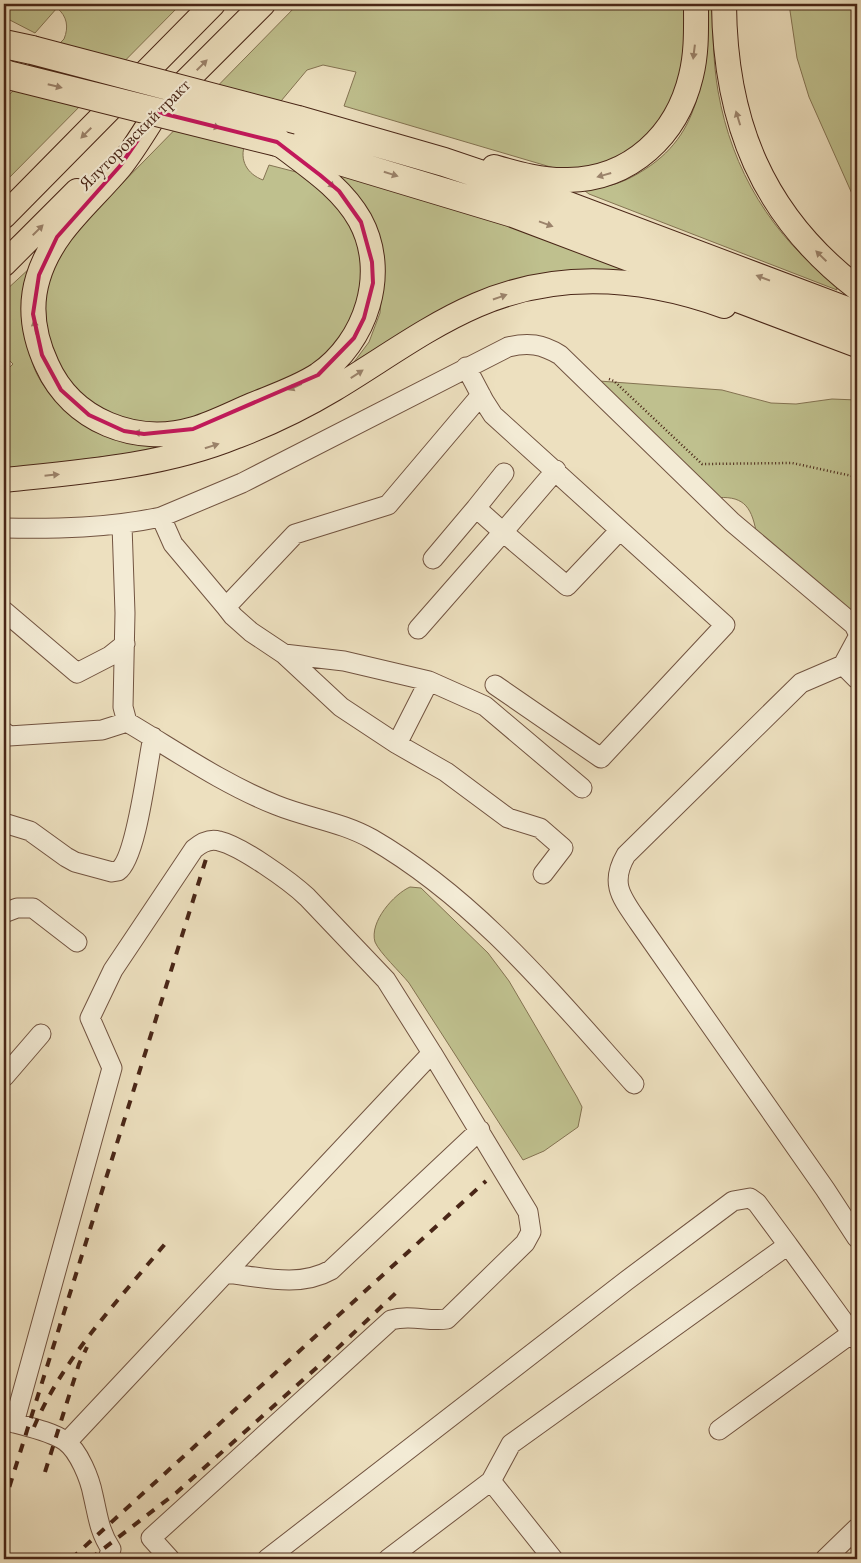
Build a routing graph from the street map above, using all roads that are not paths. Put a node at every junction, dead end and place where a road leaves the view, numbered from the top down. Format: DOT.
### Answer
graph roads {
  1 [pos="195,4"];
  2 [pos="213,4"];
  3 [pos="264,4"];
  4 [pos="696,4"];
  5 [pos="724,4"];
  6 [pos="4,35"];
  7 [pos="4,44"];
  8 [pos="32,50"];
  9 [pos="5,74"];
  10 [pos="133,86"];
  11 [pos="160,107"];
  12 [pos="302,121"];
  13 [pos="277,142"];
  14 [pos="67,152"];
  15 [pos="4,203"];
  16 [pos="4,216"];
  17 [pos="4,264"];
  18 [pos="857,288"];
  19 [pos="857,315"];
  20 [pos="857,343"];
  21 [pos="857,356"];
  22 [pos="466,367"];
  23 [pos="481,396"];
  24 [pos="556,470"];
  25 [pos="504,473"];
  26 [pos="4,480"];
  27 [pos="476,508"];
  28 [pos="161,517"];
  29 [pos="122,525"];
  30 [pos="4,528"];
  31 [pos="620,530"];
  32 [pos="503,532"];
  33 [pos="433,559"];
  34 [pos="226,607"];
  35 [pos="4,611"];
  36 [pos="418,629"];
  37 [pos="857,631"];
  38 [pos="857,639"];
  39 [pos="124,644"];
  40 [pos="284,654"];
  41 [pos="843,665"];
  42 [pos="857,679"];
  43 [pos="429,681"];
  44 [pos="495,685"];
  45 [pos="127,722"];
  46 [pos="4,732"];
  47 [pos="153,737"];
  48 [pos="397,744"];
  49 [pos="582,788"];
  50 [pos="4,823"];
  51 [pos="543,874"];
  52 [pos="4,913"];
  53 [pos="77,942"];
  54 [pos="41,1034"];
  55 [pos="432,1053"];
  56 [pos="4,1077"];
  57 [pos="634,1084"];
  58 [pos="480,1130"];
  59 [pos="857,1238"];
  60 [pos="788,1245"];
  61 [pos="226,1273"];
  62 [pos="855,1336"];
  63 [pos="9,1421"];
  64 [pos="719,1430"];
  65 [pos="68,1442"];
  66 [pos="491,1481"];
  67 [pos="857,1528"];
  68 [pos="108,1559"];
  69 [pos="170,1559"];
  70 [pos="267,1559"];
  71 [pos="388,1559"];
  72 [pos="553,1559"];
  73 [pos="825,1559"];
  1 -- 10 [label="main road"];
  2 -- 10 [label="main road, Ялуторовский тракт"];
  11 -- 3 [label="main road, Ялуторовский тракт, one-way"];
  4 -- 12 [label="main road, one-way"];
  18 -- 5 [label="main road, one-way"];
  6 -- 8 [label="main road"];
  7 -- 8 [label="highway"];
  8 -- 12 [label="highway, bridge"];
  9 -- 13 [label="highway, one-way, bridge"];
  10 -- 14 [label="main road, Ялуторовский тракт, one-way"];
  13 -- 11 [label="main road, one-way"];
  17 -- 11 [label="main road, Ялуторовский тракт, one-way"];
  19 -- 12 [label="highway, one-way"];
  13 -- 20 [label="highway, one-way"];
  14 -- 15 [label="main road"];
  14 -- 16 [label="main road, Ялуторовский тракт"];
  26 -- 21 [label="main road, one-way"];
  22 -- 23 [label="lane"];
  22 -- 28 [label="lane"];
  22 -- 37 [label="lane"];
  23 -- 24 [label="lane"];
  23 -- 34 [label="lane"];
  24 -- 31 [label="lane"];
  24 -- 32 [label="lane"];
  25 -- 27 [label="lane"];
  27 -- 32 [label="lane"];
  27 -- 33 [label="lane"];
  28 -- 29 [label="lane"];
  28 -- 34 [label="lane"];
  29 -- 30 [label="lane"];
  29 -- 39 [label="lane"];
  31 -- 32 [label="lane"];
  31 -- 44 [label="lane"];
  32 -- 36 [label="lane"];
  34 -- 40 [label="lane"];
  35 -- 39 [label="lane"];
  38 -- 41 [label="lane"];
  39 -- 45 [label="lane"];
  40 -- 43 [label="lane"];
  40 -- 48 [label="lane"];
  41 -- 42 [label="lane"];
  41 -- 59 [label="lane"];
  43 -- 48 [label="lane"];
  43 -- 49 [label="lane"];
  45 -- 46 [label="lane"];
  45 -- 47 [label="lane"];
  47 -- 50 [label="lane"];
  47 -- 57 [label="lane"];
  48 -- 51 [label="lane"];
  52 -- 53 [label="lane"];
  54 -- 56 [label="lane"];
  55 -- 58 [label="lane"];
  55 -- 61 [label="lane"];
  55 -- 63 [label="lane"];
  58 -- 61 [label="lane"];
  58 -- 69 [label="lane"];
  60 -- 62 [label="lane"];
  60 -- 66 [label="lane"];
  60 -- 70 [label="lane"];
  61 -- 65 [label="lane"];
  62 -- 64 [label="lane"];
  63 -- 65 [label="lane"];
  65 -- 68 [label="lane"];
  66 -- 71 [label="lane"];
  66 -- 72 [label="lane"];
  67 -- 73 [label="lane"];
}
